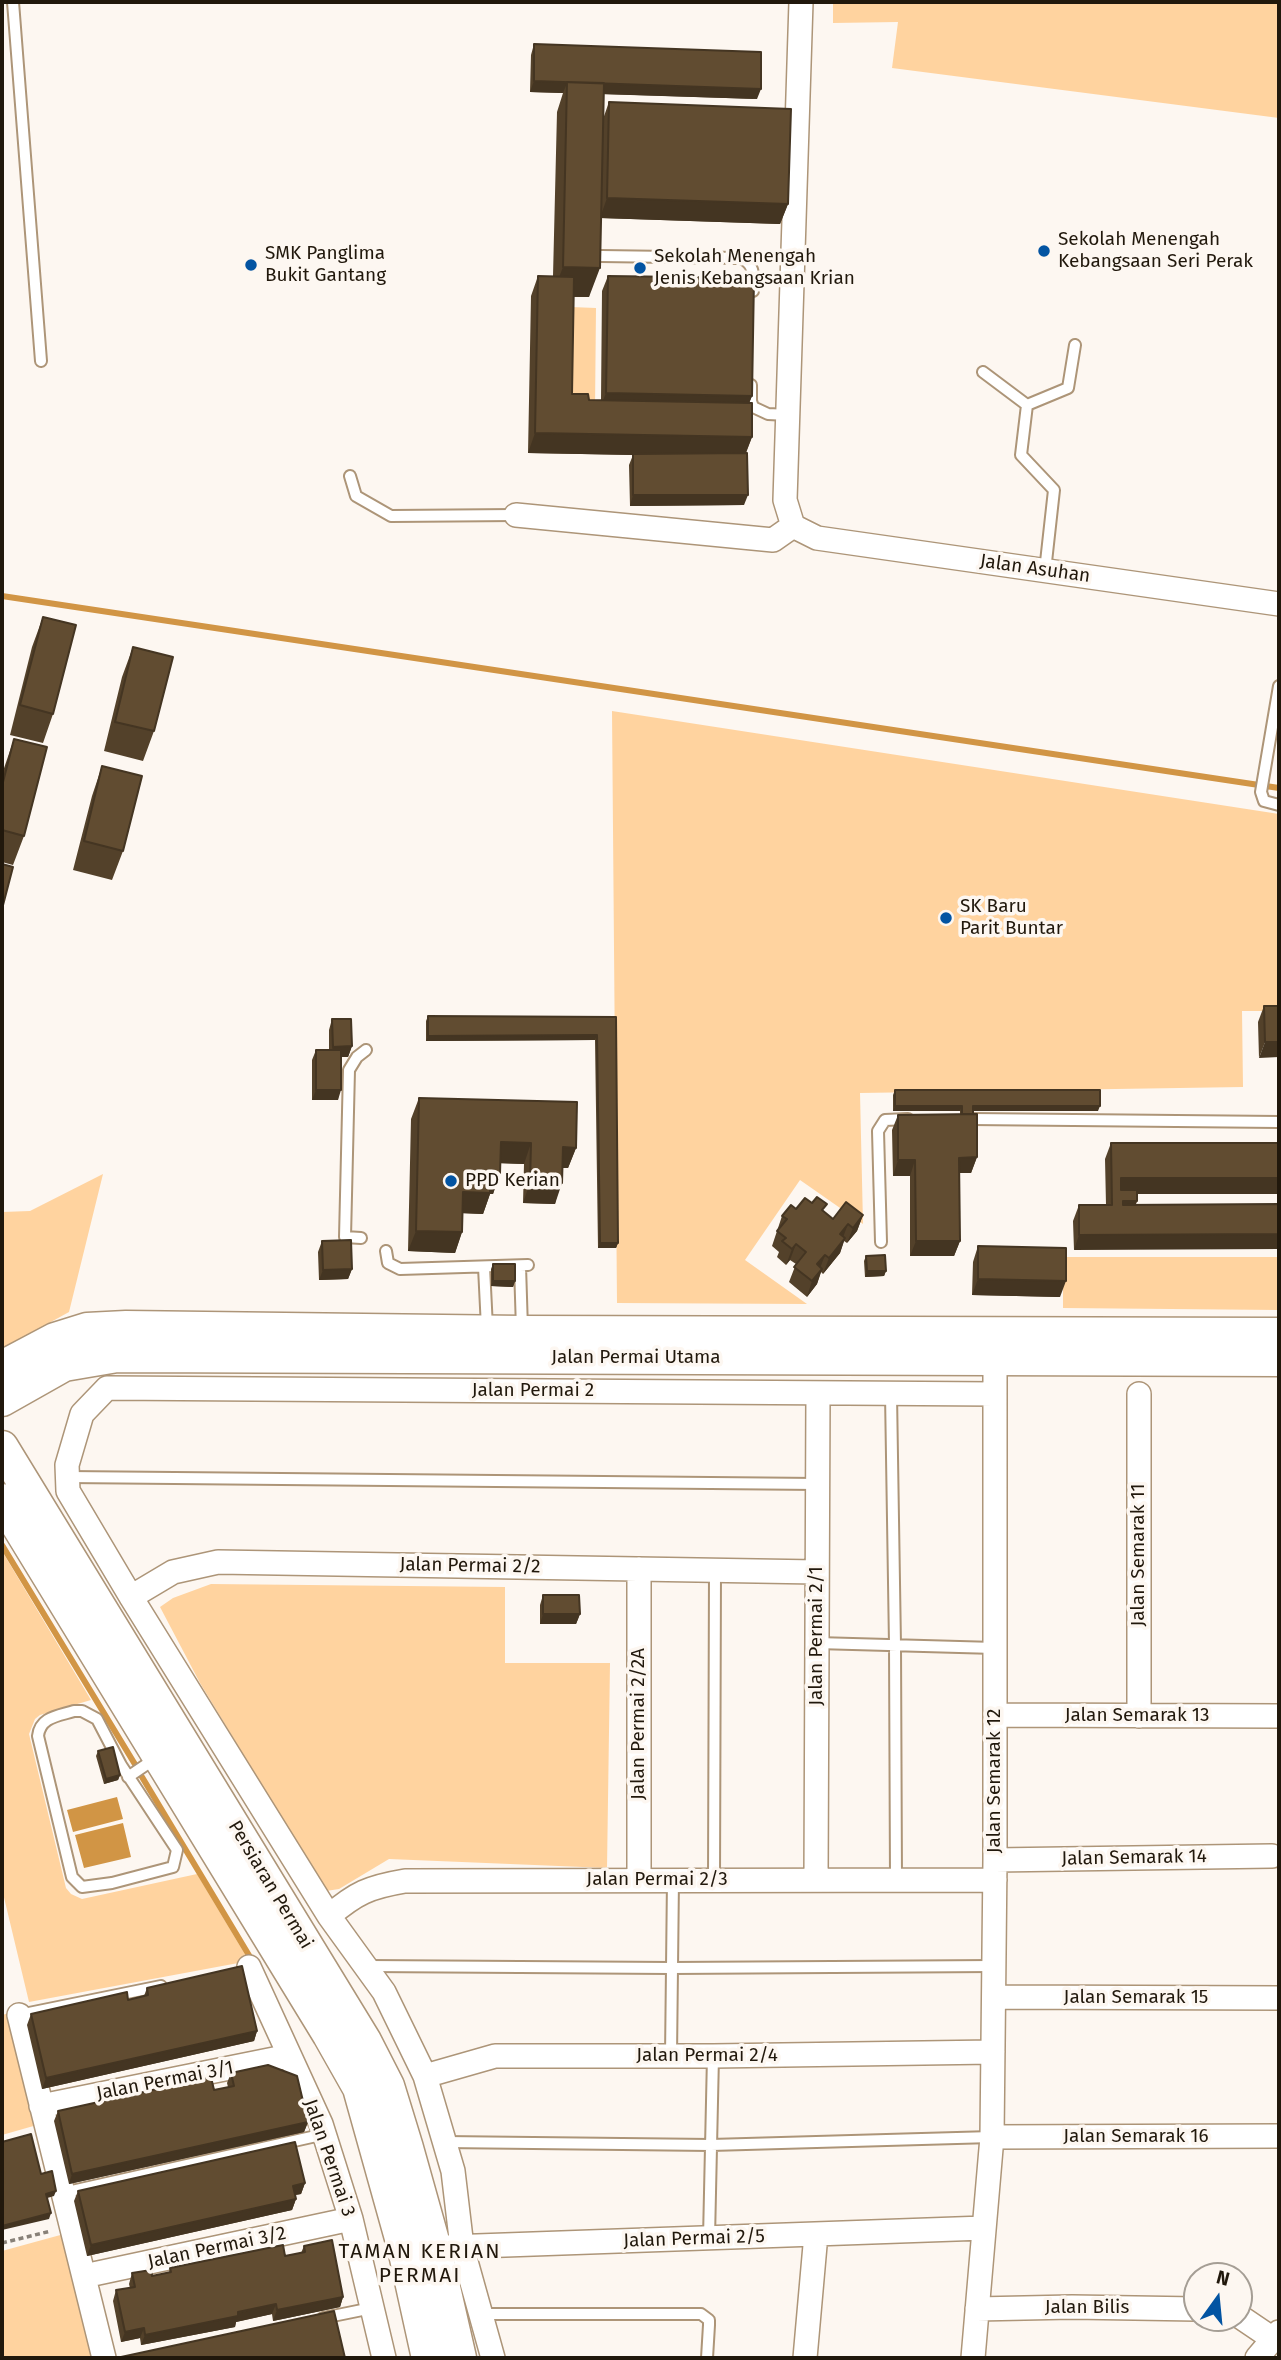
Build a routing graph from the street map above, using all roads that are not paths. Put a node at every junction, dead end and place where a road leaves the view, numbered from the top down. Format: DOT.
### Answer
graph roads {
  1 [pos="13,2"];
  2 [pos="801,2"];
  3 [pos="601,256"];
  4 [pos="752,308"];
  5 [pos="1074,345"];
  6 [pos="41,361"];
  7 [pos="983,372"];
  8 [pos="751,374"];
  9 [pos="1027,405"];
  10 [pos="753,407"];
  11 [pos="788,415"];
  12 [pos="743,418"];
  13 [pos="350,477"];
  14 [pos="516,515"];
  15 [pos="793,526"];
  16 [pos="1045,571"];
  17 [pos="1279,604"];
  18 [pos="1279,687"];
  19 [pos="1279,805"];
  20 [pos="366,1050"];
  21 [pos="921,1119"];
  22 [pos="971,1119"];
  23 [pos="1279,1122"];
  24 [pos="361,1238"];
  25 [pos="881,1242"];
  26 [pos="386,1251"];
  27 [pos="484,1267"];
  28 [pos="522,1332"];
  29 [pos="1279,1334"];
  30 [pos="470,1340"];
  31 [pos="995,1346"];
  32 [pos="1279,1360"];
  33 [pos="2,1367"];
  34 [pos="461,1390"];
  35 [pos="818,1393"];
  36 [pos="891,1394"];
  37 [pos="995,1394"];
  38 [pos="1139,1394"];
  39 [pos="2,1400"];
  40 [pos="2,1447"];
  41 [pos="67,1476"];
  42 [pos="818,1484"];
  43 [pos="2,1500"];
  44 [pos="639,1569"];
  45 [pos="715,1570"];
  46 [pos="817,1572"];
  47 [pos="131,1597"];
  48 [pos="817,1643"];
  49 [pos="895,1645"];
  50 [pos="995,1648"];
  51 [pos="995,1715"];
  52 [pos="1139,1716"];
  53 [pos="1279,1716"];
  54 [pos="158,1756"];
  55 [pos="128,1777"];
  56 [pos="1272,1856"];
  57 [pos="995,1870"];
  58 [pos="673,1879"];
  59 [pos="639,1880"];
  60 [pos="714,1880"];
  61 [pos="816,1880"];
  62 [pos="896,1880"];
  63 [pos="328,1916"];
  64 [pos="365,1966"];
  65 [pos="994,1966"];
  66 [pos="671,1968"];
  67 [pos="242,1969"];
  68 [pos="168,1984"];
  69 [pos="994,1997"];
  70 [pos="1279,1998"];
  71 [pos="19,2015"];
  72 [pos="993,2052"];
  73 [pos="289,2056"];
  74 [pos="671,2056"];
  75 [pos="713,2056"];
  76 [pos="425,2076"];
  77 [pos="41,2106"];
  78 [pos="325,2134"];
  79 [pos="1279,2136"];
  80 [pos="992,2137"];
  81 [pos="444,2142"];
  82 [pos="711,2145"];
  83 [pos="63,2193"];
  84 [pos="351,2219"];
  85 [pos="984,2228"];
  86 [pos="816,2234"];
  87 [pos="709,2238"];
  88 [pos="449,2247"];
  89 [pos="404,2249"];
  90 [pos="84,2276"];
  91 [pos="372,2308"];
  92 [pos="977,2309"];
  93 [pos="1183,2309"];
  94 [pos="481,2315"];
  95 [pos="317,2319"];
  96 [pos="1253,2323"];
  97 [pos="1276,2335"];
  98 [pos="104,2358"];
  99 [pos="384,2358"];
  100 [pos="428,2358"];
  101 [pos="460,2358"];
  102 [pos="493,2358"];
  103 [pos="707,2358"];
  104 [pos="805,2358"];
  105 [pos="973,2358"];
  106 [pos="1257,2358"];
  1 -- 6 [label="lane"];
  2 -- 11 [label="street"];
  3 -- 4 [label="lane"];
  5 -- 9 [label="lane"];
  7 -- 9 [label="lane"];
  8 -- 10 [label="lane"];
  9 -- 16 [label="lane"];
  10 -- 11 [label="lane"];
  10 -- 12 [label="lane"];
  11 -- 15 [label="street"];
  13 -- 14 [label="lane"];
  14 -- 15 [label="street"];
  15 -- 16 [label="street, Jalan Asuhan"];
  16 -- 17 [label="street, Jalan Asuhan"];
  18 -- 19 [label="lane"];
  20 -- 24 [label="lane"];
  21 -- 25 [label="lane"];
  22 -- 23 [label="lane"];
  26 -- 27 [label="lane"];
  27 -- 28 [label="lane"];
  27 -- 30 [label="lane"];
  28 -- 30 [label="street, Jalan Permai Utama"];
  28 -- 31 [label="street, Jalan Permai Utama"];
  29 -- 31 [label="street, Jalan Permai Utama"];
  30 -- 31 [label="street, Jalan Permai Utama"];
  30 -- 33 [label="street, Jalan Permai Utama"];
  30 -- 34 [label="street"];
  30 -- 39 [label="street, Jalan Permai Utama"];
  31 -- 32 [label="street, Jalan Permai Utama"];
  31 -- 37 [label="street, Jalan Semarak 12"];
  34 -- 35 [label="street, Jalan Permai 2"];
  34 -- 41 [label="street, Jalan Permai 2"];
  35 -- 36 [label="street, Jalan Permai 2"];
  35 -- 42 [label="street, Jalan Permai 2/1"];
  36 -- 37 [label="street, Jalan Permai 2"];
  36 -- 49 [label="lane"];
  37 -- 50 [label="street, Jalan Semarak 12"];
  38 -- 52 [label="street, Jalan Semarak 11"];
  40 -- 88 [label="street, Persiaran Permai"];
  41 -- 42 [label="lane"];
  41 -- 47 [label="street"];
  42 -- 46 [label="street, Jalan Permai 2/1"];
  43 -- 54 [label="street, Persiaran Permai"];
  44 -- 45 [label="street, Jalan Permai 2/2"];
  44 -- 47 [label="street, Jalan Permai 2/2"];
  44 -- 59 [label="street, Jalan Permai 2/2A"];
  45 -- 46 [label="street, Jalan Permai 2/2"];
  45 -- 60 [label="lane"];
  46 -- 48 [label="street, Jalan Permai 2/1"];
  47 -- 63 [label="street"];
  48 -- 49 [label="lane"];
  48 -- 61 [label="street, Jalan Permai 2/1"];
  49 -- 50 [label="lane"];
  49 -- 62 [label="lane"];
  50 -- 51 [label="street, Jalan Semarak 12"];
  51 -- 52 [label="street, Jalan Semarak 13"];
  51 -- 57 [label="street, Jalan Semarak 12"];
  52 -- 53 [label="street, Jalan Semarak 13"];
  54 -- 55 [label="lane"];
  54 -- 89 [label="street, Persiaran Permai"];
  55 -- 55 [label="lane"];
  56 -- 57 [label="street, Jalan Semarak 14"];
  57 -- 62 [label="street, Jalan Permai 2/3"];
  57 -- 65 [label="street, Jalan Semarak 12"];
  58 -- 59 [label="street, Jalan Permai 2/3"];
  58 -- 60 [label="street, Jalan Permai 2/3"];
  58 -- 66 [label="lane"];
  59 -- 63 [label="street, Jalan Permai 2/3"];
  60 -- 61 [label="street, Jalan Permai 2/3"];
  61 -- 62 [label="street, Jalan Permai 2/3"];
  63 -- 64 [label="street"];
  64 -- 66 [label="lane"];
  64 -- 76 [label="street"];
  65 -- 66 [label="lane"];
  65 -- 69 [label="street, Jalan Semarak 12"];
  66 -- 74 [label="lane"];
  67 -- 73 [label="street, Jalan Permai 3"];
  68 -- 71 [label="lane"];
  69 -- 70 [label="street, Jalan Semarak 15"];
  69 -- 72 [label="street, Jalan Semarak 12"];
  71 -- 77 [label="street"];
  72 -- 75 [label="street, Jalan Permai 2/4"];
  72 -- 80 [label="street, Jalan Semarak 12"];
  73 -- 77 [label="street, Jalan Permai 3/1"];
  73 -- 78 [label="street, Jalan Permai 3"];
  74 -- 75 [label="street, Jalan Permai 2/4"];
  74 -- 76 [label="street, Jalan Permai 2/4"];
  75 -- 82 [label="lane"];
  76 -- 81 [label="street"];
  77 -- 83 [label="street"];
  78 -- 83 [label="lane"];
  78 -- 84 [label="street, Jalan Permai 3"];
  79 -- 80 [label="street, Jalan Semarak 16"];
  80 -- 82 [label="lane"];
  80 -- 85 [label="street, Jalan Semarak 12"];
  81 -- 82 [label="lane"];
  81 -- 88 [label="street"];
  82 -- 87 [label="lane"];
  83 -- 90 [label="street"];
  84 -- 90 [label="street, Jalan Permai 3/2"];
  84 -- 91 [label="street, Jalan Permai 3"];
  85 -- 86 [label="street, Jalan Permai 2/5"];
  85 -- 92 [label="street, Jalan Semarak 12"];
  86 -- 87 [label="street, Jalan Permai 2/5"];
  86 -- 104 [label="street"];
  87 -- 88 [label="street, Jalan Permai 2/5"];
  88 -- 89 [label="street, Jalan Permai 2/5"];
  88 -- 94 [label="street"];
  88 -- 101 [label="street, Persiaran Permai"];
  89 -- 100 [label="street, Persiaran Permai"];
  90 -- 98 [label="street"];
  91 -- 95 [label="lane"];
  91 -- 99 [label="street, Jalan Permai 3"];
  92 -- 93 [label="street, Jalan Bilis"];
  92 -- 105 [label="street, Jalan Semarak 12"];
  94 -- 102 [label="street"];
  94 -- 103 [label="lane"];
  96 -- 97 [label="street"];
  97 -- 106 [label="street"];
}
